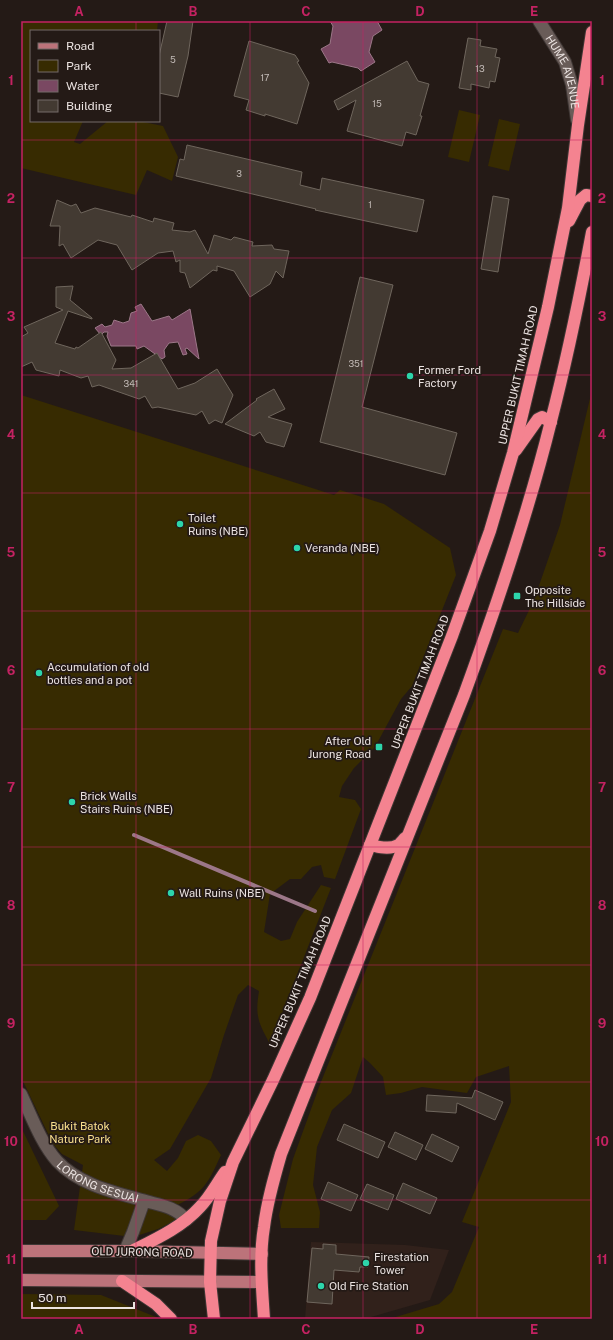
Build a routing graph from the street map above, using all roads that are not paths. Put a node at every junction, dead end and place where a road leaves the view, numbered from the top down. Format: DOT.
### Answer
graph roads {
  1 [pos="539,21"];
  2 [pos="592,32"];
  3 [pos="578,125"];
  4 [pos="592,196"];
  5 [pos="592,232"];
  6 [pos="562,237"];
  7 [pos="551,422"];
  8 [pos="513,453"];
  9 [pos="407,836"];
  10 [pos="370,845"];
  11 [pos="21,1094"];
  12 [pos="232,1162"];
  13 [pos="144,1201"];
  14 [pos="186,1220"];
  15 [pos="21,1251"];
  16 [pos="129,1251"];
  17 [pos="210,1253"];
  18 [pos="262,1254"];
  19 [pos="21,1280"];
  20 [pos="122,1281"];
  21 [pos="210,1282"];
  22 [pos="261,1282"];
  23 [pos="171,1319"];
  24 [pos="214,1319"];
  25 [pos="264,1319"];
  1 -- 3 [label="street, HUME AVENUE"];
  2 -- 3 [label="highway, UPPER BUKIT TIMAH ROAD"];
  3 -- 6 [label="highway, UPPER BUKIT TIMAH ROAD"];
  4 -- 6 [label="highway"];
  5 -- 7 [label="highway"];
  6 -- 8 [label="highway, UPPER BUKIT TIMAH ROAD"];
  7 -- 8 [label="highway"];
  7 -- 9 [label="highway"];
  8 -- 10 [label="highway, UPPER BUKIT TIMAH ROAD"];
  9 -- 10 [label="highway"];
  9 -- 18 [label="highway"];
  10 -- 12 [label="highway, UPPER BUKIT TIMAH ROAD"];
  11 -- 13 [label="street, LORONG SESUAI"];
  12 -- 14 [label="highway"];
  12 -- 17 [label="highway, UPPER BUKIT TIMAH ROAD"];
  13 -- 14 [label="street, LORONG SESUAI"];
  13 -- 16 [label="street, LORONG SESUAI"];
  14 -- 16 [label="highway"];
  15 -- 16 [label="main road, OLD JURONG ROAD"];
  16 -- 17 [label="main road, OLD JURONG ROAD"];
  17 -- 18 [label="main road, OLD JURONG ROAD"];
  17 -- 21 [label="highway, UPPER BUKIT TIMAH ROAD"];
  18 -- 22 [label="highway"];
  19 -- 20 [label="main road"];
  20 -- 21 [label="main road"];
  20 -- 23 [label="highway"];
  21 -- 22 [label="main road"];
  21 -- 24 [label="highway, UPPER BUKIT TIMAH ROAD"];
  22 -- 25 [label="highway"];
}
